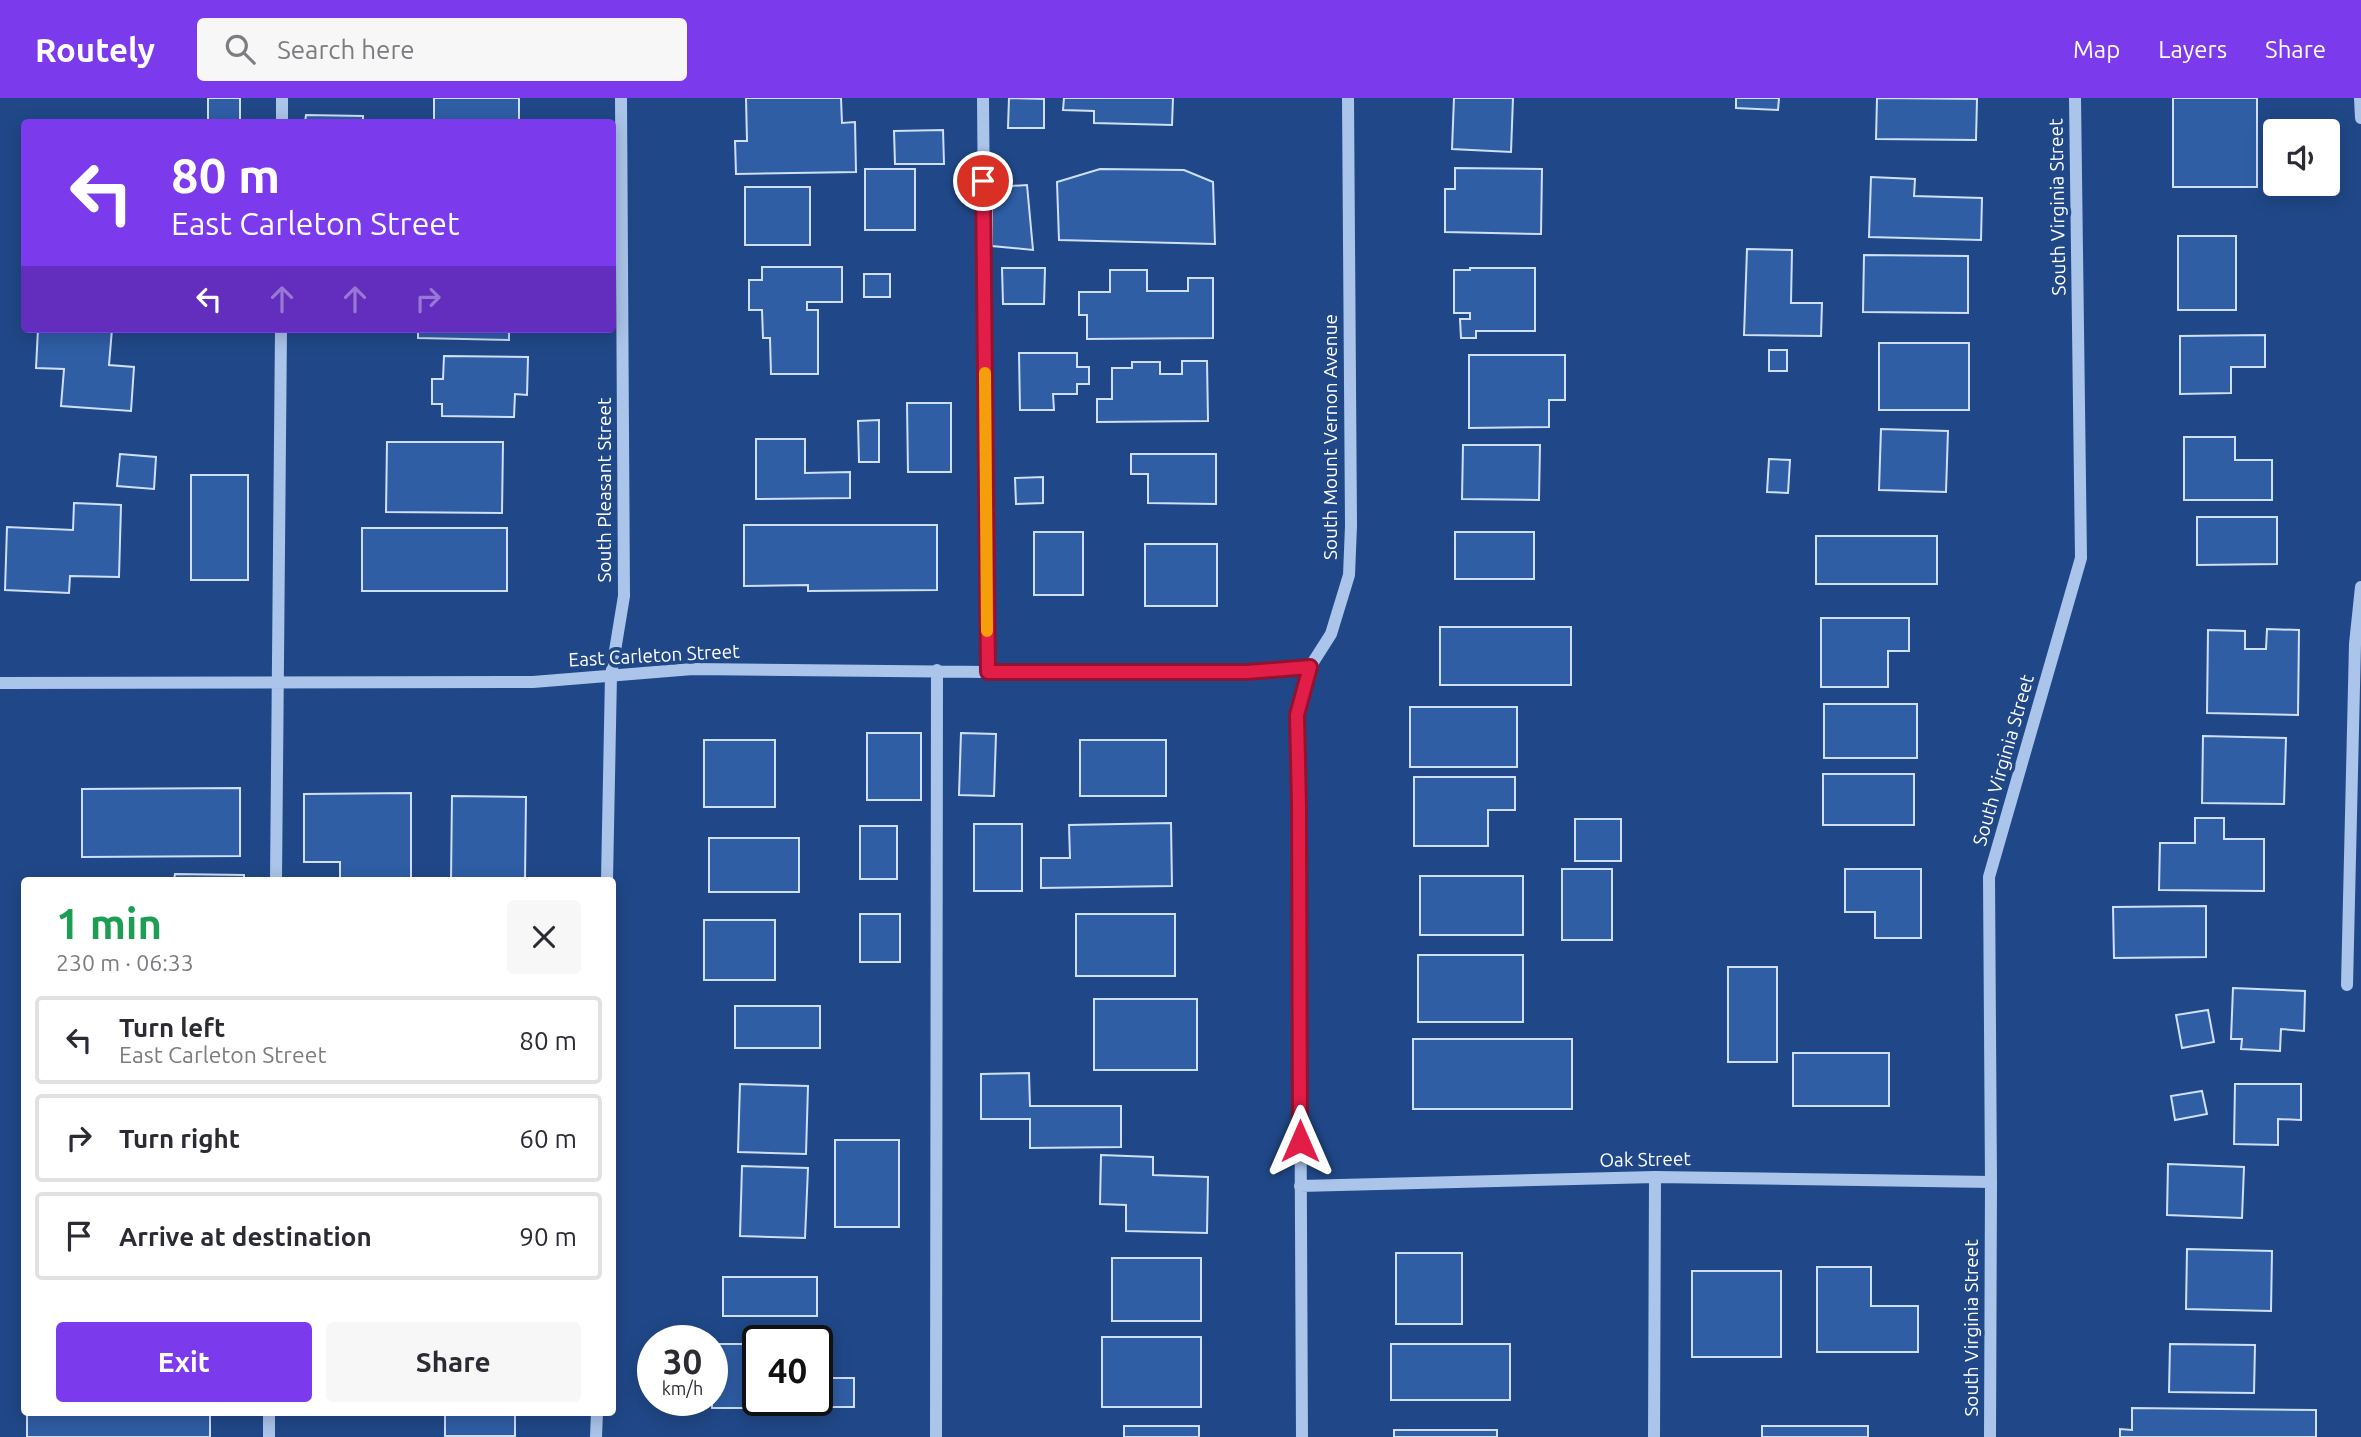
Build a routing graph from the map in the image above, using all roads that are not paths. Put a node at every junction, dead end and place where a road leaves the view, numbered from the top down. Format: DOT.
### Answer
graph roads {
  1 [pos="282,98"];
  2 [pos="621,98"];
  3 [pos="983,98"];
  4 [pos="1348,98"];
  5 [pos="2075,98"];
  6 [pos="2360,98"];
  7 [pos="2361,118"];
  8 [pos="282,119"];
  9 [pos="281,333"];
  10 [pos="2361,586"];
  11 [pos="1310,667"];
  12 [pos="937,670"];
  13 [pos="988,672"];
  14 [pos="611,676"];
  15 [pos="0,683"];
  16 [pos="279,683"];
  17 [pos="276,877"];
  18 [pos="607,877"];
  19 [pos="2347,985"];
  20 [pos="1655,1177"];
  21 [pos="1992,1182"];
  22 [pos="1300,1186"];
  23 [pos="269,1416"];
  24 [pos="597,1416"];
  25 [pos="269,1437"];
  26 [pos="596,1437"];
  27 [pos="936,1437"];
  28 [pos="1302,1437"];
  29 [pos="1654,1437"];
  30 [pos="1990,1437"];
  1 -- 8 [label="street"];
  2 -- 14 [label="street, South Pleasant Street"];
  3 -- 13 [label="street"];
  4 -- 11 [label="street, South Mount Vernon Avenue"];
  5 -- 21 [label="street, South Virginia Street"];
  6 -- 7 [label="street"];
  9 -- 16 [label="street"];
  10 -- 19 [label="street"];
  11 -- 13 [label="street, East Carleton Street"];
  11 -- 22 [label="street, South Mount Vernon Avenue"];
  12 -- 13 [label="street, East Carleton Street"];
  12 -- 14 [label="street, East Carleton Street"];
  12 -- 27 [label="street"];
  14 -- 16 [label="street, East Carleton Street"];
  14 -- 18 [label="street, South Pleasant Street"];
  15 -- 16 [label="street, East Carleton Street"];
  16 -- 17 [label="street"];
  20 -- 21 [label="street, Oak Street"];
  20 -- 22 [label="street, Oak Street"];
  20 -- 29 [label="street"];
  21 -- 30 [label="street, South Virginia Street"];
  22 -- 28 [label="street, South Mount Vernon Avenue"];
  23 -- 25 [label="street"];
  24 -- 26 [label="street"];
}
